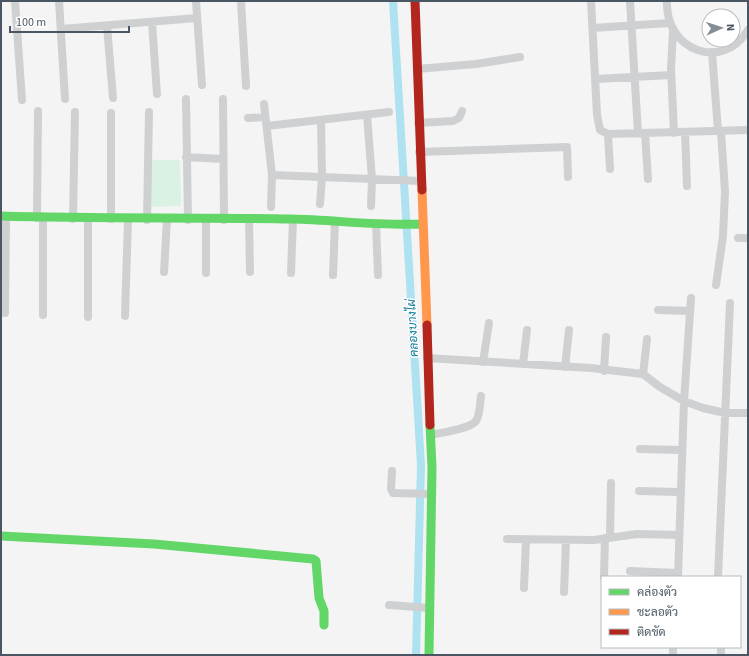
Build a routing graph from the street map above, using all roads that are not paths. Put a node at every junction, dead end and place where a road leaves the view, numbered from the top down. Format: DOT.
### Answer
graph roads {
  1 [pos="15,1"];
  2 [pos="59,1"];
  3 [pos="196,1"];
  4 [pos="241,1"];
  5 [pos="415,1"];
  6 [pos="591,1"];
  7 [pos="630,1"];
  8 [pos="667,1"];
  9 [pos="197,18"];
  10 [pos="152,22"];
  11 [pos="669,23"];
  12 [pos="631,25"];
  13 [pos="107,26"];
  14 [pos="593,28"];
  15 [pos="61,29"];
  16 [pos="748,30"];
  17 [pos="673,31"];
  18 [pos="712,52"];
  19 [pos="520,57"];
  20 [pos="417,69"];
  21 [pos="671,75"];
  22 [pos="634,78"];
  23 [pos="596,79"];
  24 [pos="202,85"];
  25 [pos="246,86"];
  26 [pos="157,94"];
  27 [pos="113,98"];
  28 [pos="65,99"];
  29 [pos="186,99"];
  30 [pos="223,99"];
  31 [pos="22,100"];
  32 [pos="264,104"];
  33 [pos="38,111"];
  34 [pos="462,111"];
  35 [pos="75,112"];
  36 [pos="149,112"];
  37 [pos="388,112"];
  38 [pos="112,113"];
  39 [pos="367,115"];
  40 [pos="265,117"];
  41 [pos="248,118"];
  42 [pos="320,120"];
  43 [pos="418,123"];
  44 [pos="267,126"];
  45 [pos="748,130"];
  46 [pos="720,131"];
  47 [pos="685,132"];
  48 [pos="641,133"];
  49 [pos="674,133"];
  50 [pos="608,134"];
  51 [pos="419,152"];
  52 [pos="186,157"];
  53 [pos="223,159"];
  54 [pos="610,169"];
  55 [pos="272,175"];
  56 [pos="322,177"];
  57 [pos="568,177"];
  58 [pos="372,179"];
  59 [pos="648,179"];
  60 [pos="416,181"];
  61 [pos="687,186"];
  62 [pos="320,204"];
  63 [pos="371,206"];
  64 [pos="271,207"];
  65 [pos="3,217"];
  66 [pos="40,218"];
  67 [pos="73,219"];
  68 [pos="88,219"];
  69 [pos="249,219"];
  70 [pos="293,219"];
  71 [pos="111,220"];
  72 [pos="128,220"];
  73 [pos="147,220"];
  74 [pos="166,220"];
  75 [pos="188,220"];
  76 [pos="206,220"];
  77 [pos="224,220"];
  78 [pos="335,221"];
  79 [pos="376,224"];
  80 [pos="419,224"];
  81 [pos="738,238"];
  82 [pos="748,238"];
  83 [pos="164,272"];
  84 [pos="250,272"];
  85 [pos="206,273"];
  86 [pos="291,273"];
  87 [pos="334,275"];
  88 [pos="378,275"];
  89 [pos="716,285"];
  90 [pos="691,298"];
  91 [pos="730,303"];
  92 [pos="658,310"];
  93 [pos="690,312"];
  94 [pos="5,313"];
  95 [pos="43,315"];
  96 [pos="125,316"];
  97 [pos="88,317"];
  98 [pos="489,323"];
  99 [pos="527,330"];
  100 [pos="569,330"];
  101 [pos="606,337"];
  102 [pos="647,339"];
  103 [pos="427,358"];
  104 [pos="482,362"];
  105 [pos="523,364"];
  106 [pos="565,367"];
  107 [pos="604,371"];
  108 [pos="643,374"];
  109 [pos="481,396"];
  110 [pos="684,401"];
  111 [pos="725,413"];
  112 [pos="748,413"];
  113 [pos="430,435"];
  114 [pos="640,449"];
  115 [pos="682,450"];
  116 [pos="392,471"];
  117 [pos="611,483"];
  118 [pos="639,491"];
  119 [pos="680,492"];
  120 [pos="428,494"];
  121 [pos="679,535"];
  122 [pos="1,536"];
  123 [pos="607,538"];
  124 [pos="507,539"];
  125 [pos="526,540"];
  126 [pos="566,541"];
  127 [pos="630,571"];
  128 [pos="678,575"];
  129 [pos="604,576"];
  130 [pos="718,576"];
  131 [pos="524,588"];
  132 [pos="564,592"];
  133 [pos="389,605"];
  134 [pos="426,608"];
  135 [pos="324,625"];
  136 [pos="428,655"];
  1 -- 31 [label="street"];
  2 -- 15 [label="street"];
  3 -- 9 [label="street"];
  4 -- 25 [label="street"];
  5 -- 20 [label="street"];
  6 -- 14 [label="street"];
  7 -- 12 [label="street"];
  8 -- 11 [label="street"];
  9 -- 10 [label="street"];
  9 -- 24 [label="street"];
  10 -- 13 [label="street"];
  10 -- 26 [label="street"];
  11 -- 12 [label="street"];
  11 -- 17 [label="street"];
  12 -- 14 [label="street"];
  12 -- 22 [label="street"];
  13 -- 15 [label="street"];
  13 -- 27 [label="street"];
  14 -- 23 [label="street"];
  15 -- 28 [label="street"];
  16 -- 18 [label="street"];
  17 -- 18 [label="street"];
  17 -- 21 [label="street"];
  18 -- 46 [label="street"];
  19 -- 20 [label="street"];
  20 -- 43 [label="street"];
  21 -- 22 [label="street"];
  21 -- 49 [label="street"];
  22 -- 23 [label="street"];
  22 -- 48 [label="street"];
  23 -- 50 [label="street"];
  29 -- 52 [label="street"];
  30 -- 53 [label="street"];
  32 -- 40 [label="street"];
  33 -- 66 [label="street"];
  34 -- 43 [label="street"];
  35 -- 67 [label="street"];
  36 -- 73 [label="street"];
  37 -- 39 [label="street"];
  38 -- 71 [label="street"];
  39 -- 42 [label="street"];
  39 -- 58 [label="street"];
  40 -- 41 [label="street"];
  40 -- 44 [label="street"];
  42 -- 44 [label="street"];
  42 -- 56 [label="street"];
  43 -- 51 [label="street"];
  44 -- 55 [label="street"];
  45 -- 46 [label="street"];
  46 -- 47 [label="street"];
  46 -- 89 [label="street"];
  47 -- 49 [label="street"];
  47 -- 61 [label="street"];
  48 -- 49 [label="street"];
  48 -- 50 [label="street"];
  48 -- 59 [label="street"];
  50 -- 54 [label="street"];
  51 -- 57 [label="street"];
  51 -- 60 [label="street"];
  52 -- 53 [label="street"];
  52 -- 75 [label="street"];
  53 -- 77 [label="street"];
  55 -- 56 [label="street"];
  55 -- 64 [label="street"];
  56 -- 58 [label="street"];
  56 -- 62 [label="street"];
  58 -- 60 [label="street"];
  58 -- 63 [label="street"];
  60 -- 80 [label="street"];
  65 -- 66 [label="street"];
  65 -- 94 [label="street"];
  66 -- 67 [label="street"];
  66 -- 95 [label="street"];
  67 -- 68 [label="street"];
  68 -- 71 [label="street"];
  68 -- 97 [label="street"];
  69 -- 70 [label="street"];
  69 -- 77 [label="street"];
  69 -- 84 [label="street"];
  70 -- 78 [label="street"];
  70 -- 86 [label="street"];
  71 -- 72 [label="street"];
  72 -- 73 [label="street"];
  72 -- 96 [label="street"];
  73 -- 74 [label="street"];
  74 -- 75 [label="street"];
  74 -- 83 [label="street"];
  75 -- 76 [label="street"];
  76 -- 77 [label="street"];
  76 -- 85 [label="street"];
  78 -- 79 [label="street"];
  78 -- 87 [label="street"];
  79 -- 80 [label="street"];
  79 -- 88 [label="street"];
  80 -- 103 [label="street"];
  81 -- 82 [label="street"];
  90 -- 93 [label="street"];
  91 -- 111 [label="street"];
  92 -- 93 [label="street"];
  93 -- 110 [label="street"];
  98 -- 104 [label="street"];
  99 -- 105 [label="street"];
  100 -- 106 [label="street"];
  101 -- 107 [label="street"];
  102 -- 108 [label="street"];
  103 -- 104 [label="street"];
  103 -- 113 [label="street"];
  104 -- 105 [label="street"];
  105 -- 106 [label="street"];
  106 -- 107 [label="street"];
  107 -- 108 [label="street"];
  108 -- 110 [label="street"];
  109 -- 113 [label="street"];
  110 -- 111 [label="street"];
  110 -- 115 [label="street"];
  111 -- 112 [label="street"];
  111 -- 130 [label="street"];
  113 -- 120 [label="street"];
  114 -- 115 [label="street"];
  115 -- 119 [label="street"];
  116 -- 120 [label="street"];
  117 -- 123 [label="street"];
  118 -- 119 [label="street"];
  119 -- 121 [label="street"];
  120 -- 134 [label="street"];
  121 -- 123 [label="street"];
  121 -- 128 [label="street"];
  122 -- 135 [label="street"];
  123 -- 126 [label="street"];
  123 -- 129 [label="street"];
  124 -- 125 [label="street"];
  125 -- 126 [label="street"];
  125 -- 131 [label="street"];
  126 -- 132 [label="street"];
  127 -- 128 [label="street"];
  133 -- 134 [label="street"];
  134 -- 136 [label="street"];
}
